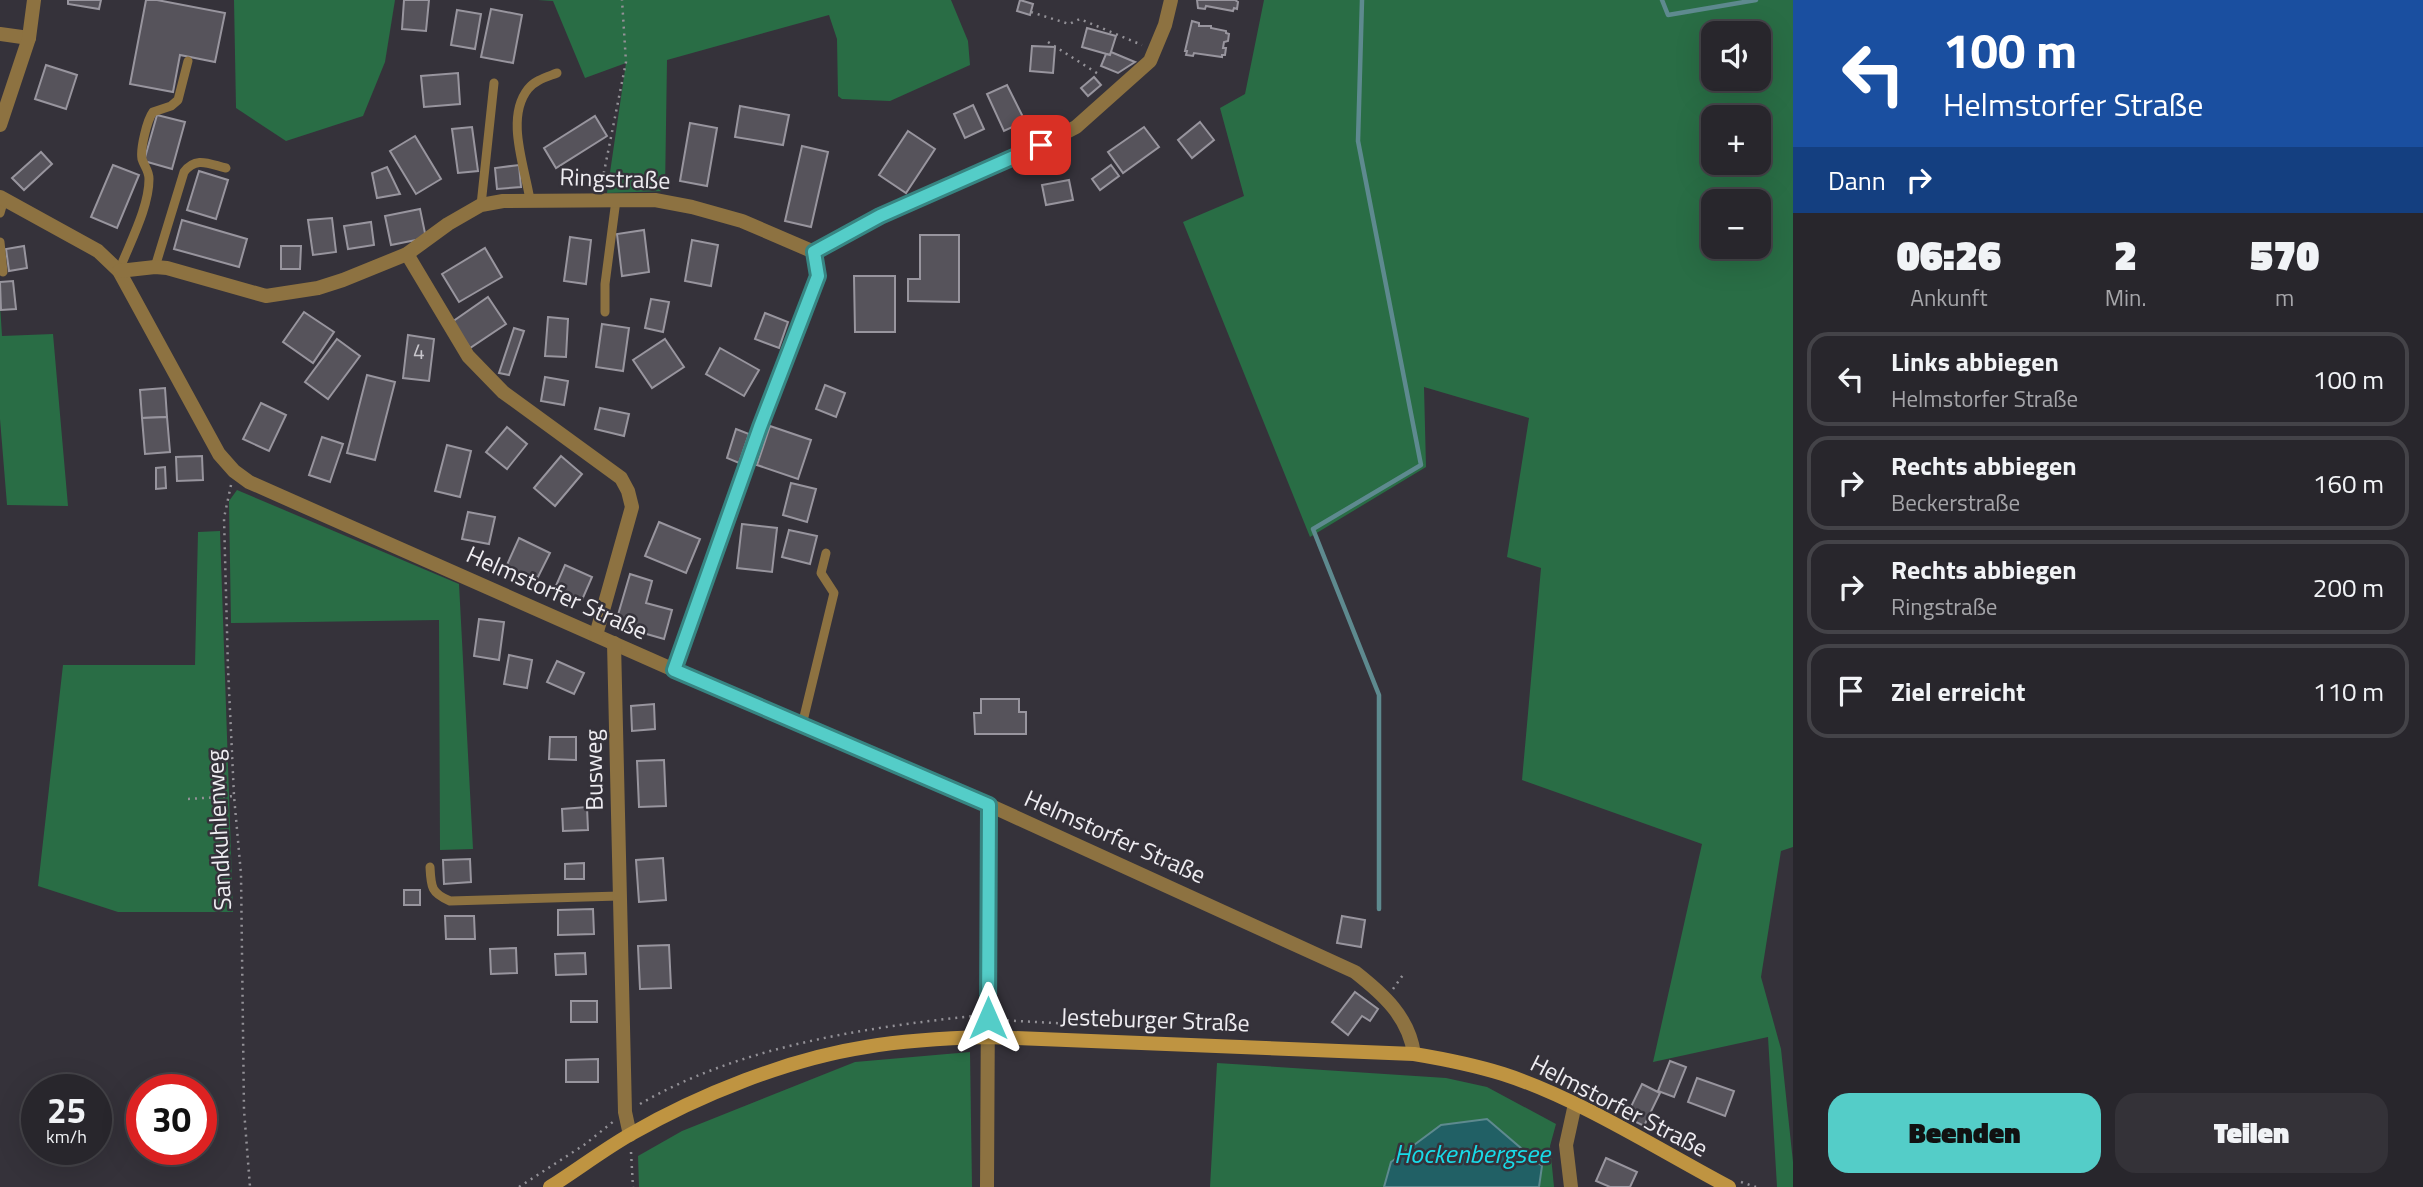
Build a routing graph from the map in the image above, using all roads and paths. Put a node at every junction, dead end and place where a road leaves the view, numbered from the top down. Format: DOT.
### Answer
graph roads {
  1 [pos="34,0"];
  2 [pos="622,0"];
  3 [pos="1171,0"];
  4 [pos="1031,12"];
  5 [pos="0,34"];
  6 [pos="29,38"];
  7 [pos="1048,42"];
  8 [pos="1155,50"];
  9 [pos="188,61"];
  10 [pos="557,73"];
  11 [pos="1100,75"];
  12 [pos="495,83"];
  13 [pos="0,125"];
  14 [pos="226,168"];
  15 [pos="530,200"];
  16 [pos="598,200"];
  17 [pos="616,200"];
  18 [pos="1,203"];
  19 [pos="481,205"];
  20 [pos="0,242"];
  21 [pos="814,252"];
  22 [pos="407,254"];
  23 [pos="155,267"];
  24 [pos="118,271"];
  25 [pos="3,272"];
  26 [pos="605,312"];
  27 [pos="234,471"];
  28 [pos="826,553"];
  29 [pos="596,635"];
  30 [pos="614,643"];
  31 [pos="674,670"];
  32 [pos="802,725"];
  33 [pos="234,796"];
  34 [pos="188,799"];
  35 [pos="989,805"];
  36 [pos="429,867"];
  37 [pos="619,896"];
  38 [pos="1405,972"];
  39 [pos="1385,996"];
  40 [pos="988,1018"];
  41 [pos="1118,1026"];
  42 [pos="988,1037"];
  43 [pos="1414,1054"];
  44 [pos="1575,1104"];
  45 [pos="625,1112"];
  46 [pos="630,1135"];
  47 [pos="1735,1184"];
  48 [pos="250,1187"];
  49 [pos="519,1187"];
  50 [pos="550,1187"];
  51 [pos="633,1187"];
  52 [pos="987,1187"];
  53 [pos="1571,1187"];
  54 [pos="1756,1187"];
  1 -- 6 [label="street"];
  2 -- 16 [label="path"];
  3 -- 8 [label="street"];
  4 -- 8 [label="path"];
  5 -- 6 [label="street"];
  6 -- 13 [label="street"];
  7 -- 11 [label="path"];
  8 -- 21 [label="street"];
  9 -- 24 [label="lane"];
  10 -- 15 [label="lane"];
  12 -- 19 [label="lane"];
  14 -- 23 [label="lane"];
  15 -- 16 [label="street, Ringstraße"];
  15 -- 19 [label="street, Ringstraße"];
  16 -- 17 [label="street, Ringstraße"];
  17 -- 21 [label="street, Ringstraße"];
  17 -- 26 [label="lane"];
  18 -- 24 [label="street"];
  19 -- 22 [label="street, Ringstraße"];
  20 -- 25 [label="lane"];
  21 -- 31 [label="street"];
  22 -- 23 [label="street, Ringstraße"];
  22 -- 29 [label="street"];
  23 -- 24 [label="street, Ringstraße"];
  24 -- 27 [label="street, Helmstorfer Straße"];
  27 -- 29 [label="street, Helmstorfer Straße"];
  27 -- 33 [label="path, Sandkuhlenweg"];
  28 -- 32 [label="lane"];
  29 -- 30 [label="street, Helmstorfer Straße"];
  30 -- 31 [label="street, Helmstorfer Straße"];
  30 -- 37 [label="street, Busweg"];
  31 -- 32 [label="street, Helmstorfer Straße"];
  32 -- 35 [label="street, Helmstorfer Straße"];
  33 -- 34 [label="path"];
  33 -- 48 [label="path, Sandkuhlenweg"];
  35 -- 39 [label="street, Helmstorfer Straße"];
  35 -- 40 [label="street"];
  36 -- 37 [label="lane"];
  37 -- 45 [label="street, Busweg"];
  38 -- 39 [label="path"];
  39 -- 43 [label="street, Helmstorfer Straße"];
  40 -- 41 [label="path"];
  40 -- 42 [label="street"];
  40 -- 45 [label="path"];
  42 -- 43 [label="main road, Jesteburger Straße"];
  42 -- 46 [label="main road, Jesteburger Straße"];
  42 -- 52 [label="street"];
  43 -- 44 [label="main road, Helmstorfer Straße"];
  44 -- 47 [label="main road, Helmstorfer Straße"];
  44 -- 53 [label="street"];
  45 -- 46 [label="street, Busweg"];
  45 -- 49 [label="path"];
  46 -- 50 [label="main road, Jesteburger Straße"];
  46 -- 51 [label="path"];
  47 -- 54 [label="path"];
}
